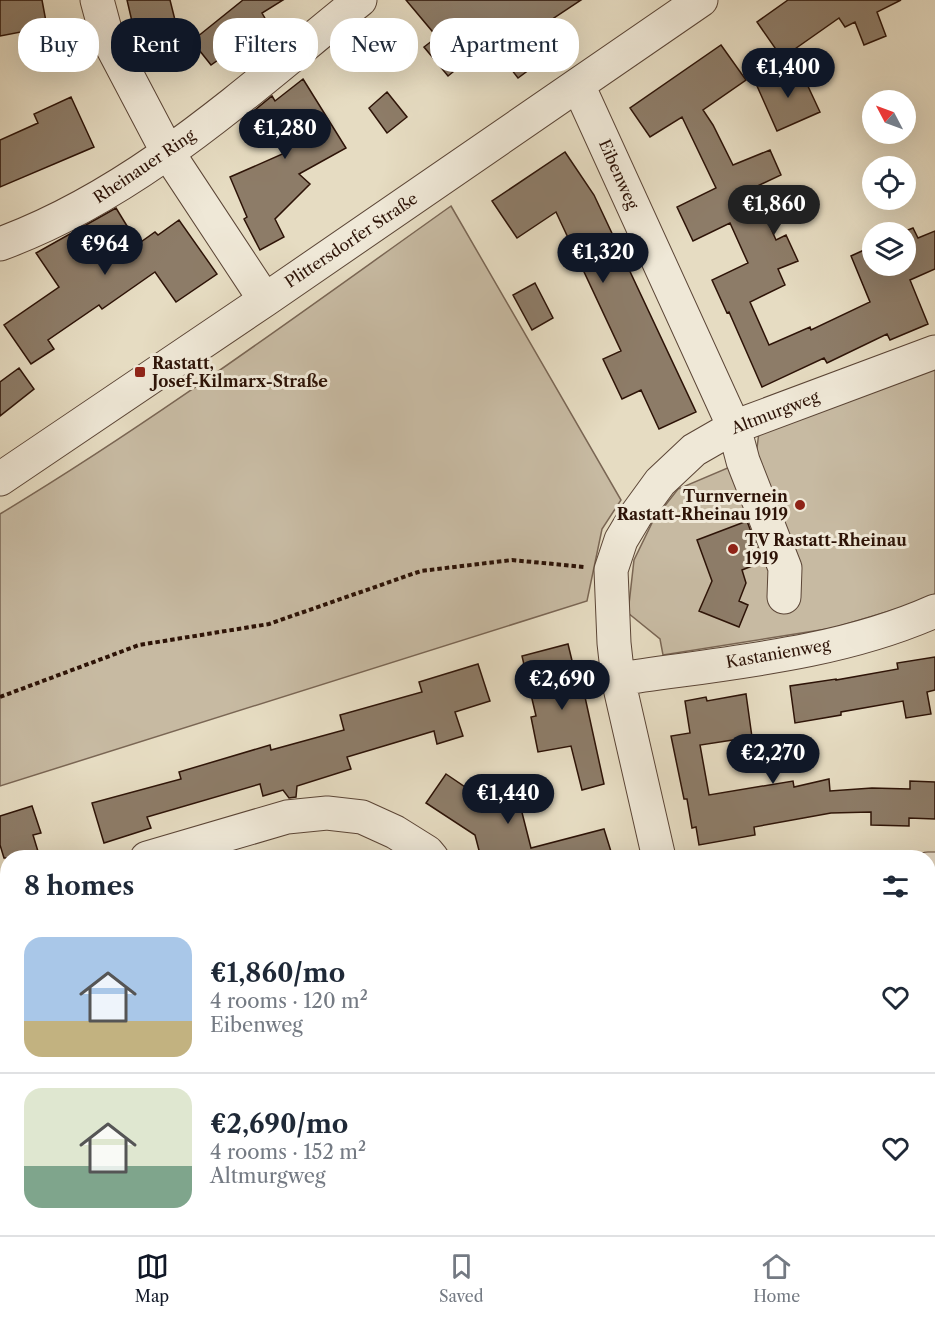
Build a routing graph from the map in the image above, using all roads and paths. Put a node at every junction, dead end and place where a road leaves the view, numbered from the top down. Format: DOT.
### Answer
graph roads {
  1 [pos="97,0"];
  2 [pos="360,0"];
  3 [pos="701,0"];
  4 [pos="578,85"];
  5 [pos="168,153"];
  6 [pos="0,244"];
  7 [pos="265,300"];
  8 [pos="935,352"];
  9 [pos="734,427"];
  10 [pos="0,479"];
  11 [pos="611,570"];
  12 [pos="784,597"];
  13 [pos="935,611"];
  14 [pos="618,679"];
  15 [pos="0,697"];
  16 [pos="174,850"];
  17 [pos="424,850"];
  18 [pos="657,850"];
  1 -- 5 [label="street"];
  2 -- 5 [label="street, Rheinauer Ring"];
  3 -- 4 [label="street, Plittersdorfer Straße"];
  4 -- 7 [label="street, Plittersdorfer Straße"];
  4 -- 9 [label="street, Eibenweg"];
  5 -- 6 [label="street, Rheinauer Ring"];
  5 -- 7 [label="street"];
  7 -- 10 [label="street, Plittersdorfer Straße"];
  8 -- 9 [label="street, Altmurgweg"];
  9 -- 11 [label="street, Altmurgweg"];
  9 -- 12 [label="street, Eibenweg"];
  11 -- 14 [label="street, Altmurgweg"];
  11 -- 15 [label="path"];
  13 -- 14 [label="street, Kastanienweg"];
  14 -- 18 [label="street, Altmurgweg"];
  16 -- 17 [label="street"];
}
